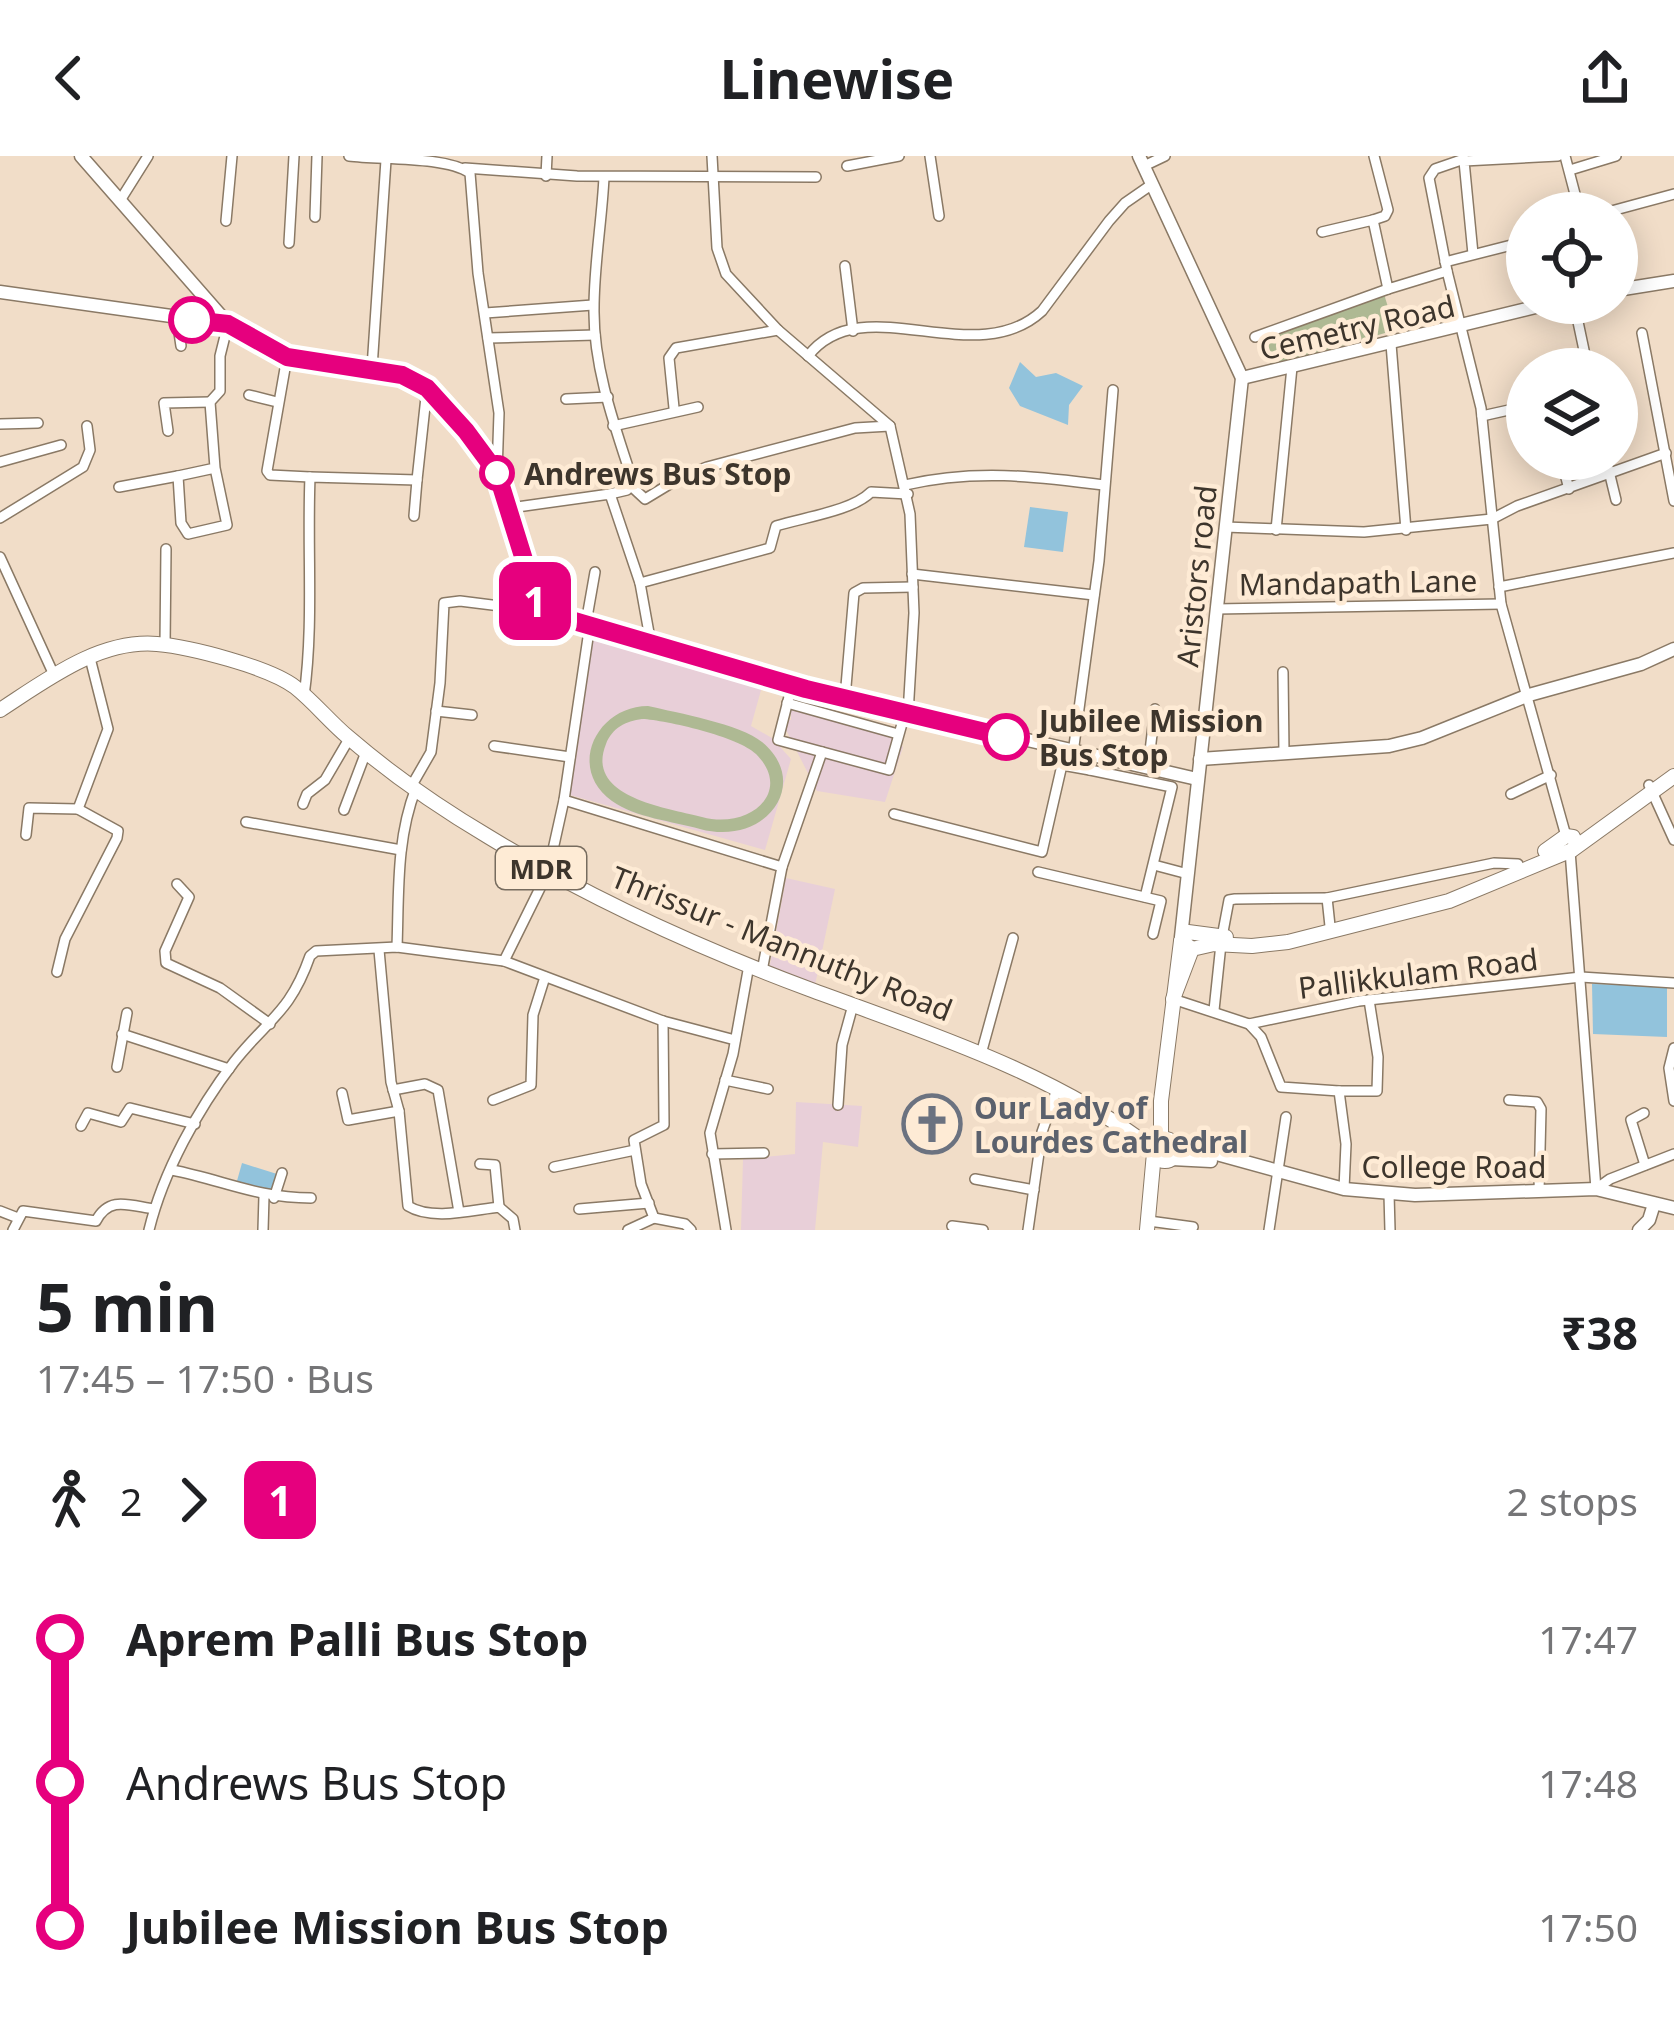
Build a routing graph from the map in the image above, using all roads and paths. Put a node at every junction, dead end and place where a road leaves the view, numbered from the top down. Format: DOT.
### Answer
graph roads {
  1 [pos="81,156"];
  2 [pos="148,156"];
  3 [pos="232,156"];
  4 [pos="294,156"];
  5 [pos="317,156"];
  6 [pos="349,156"];
  7 [pos="547,156"];
  8 [pos="712,156"];
  9 [pos="895,156"];
  10 [pos="930,156"];
  11 [pos="1165,156"];
  12 [pos="1374,156"];
  13 [pos="1562,156"];
  14 [pos="1616,156"];
  15 [pos="1464,159"];
  16 [pos="386,160"];
  17 [pos="439,160"];
  18 [pos="1141,161"];
  19 [pos="847,166"];
  20 [pos="465,168"];
  21 [pos="1570,170"];
  22 [pos="546,176"];
  23 [pos="604,177"];
  24 [pos="816,177"];
  25 [pos="714,178"];
  26 [pos="1151,184"];
  27 [pos="1575,192"];
  28 [pos="1674,194"];
  29 [pos="121,199"];
  30 [pos="1638,204"];
  31 [pos="939,216"];
  32 [pos="315,217"];
  33 [pos="1373,220"];
  34 [pos="226,221"];
  35 [pos="1322,232"];
  36 [pos="289,243"];
  37 [pos="1506,246"];
  38 [pos="1473,254"];
  39 [pos="845,266"];
  40 [pos="1446,266"];
  41 [pos="1674,281"];
  42 [pos="1638,287"];
  43 [pos="1388,289"];
  44 [pos="0,292"];
  45 [pos="593,305"];
  46 [pos="484,313"];
  47 [pos="1506,316"];
  48 [pos="177,319"];
  49 [pos="228,324"];
  50 [pos="1464,327"];
  51 [pos="778,330"];
  52 [pos="853,331"];
  53 [pos="1642,333"];
  54 [pos="595,335"];
  55 [pos="1256,337"];
  56 [pos="488,338"];
  57 [pos="1390,344"];
  58 [pos="181,346"];
  59 [pos="808,356"];
  60 [pos="287,357"];
  61 [pos="1292,367"];
  62 [pos="372,368"];
  63 [pos="1242,378"];
  64 [pos="427,388"];
  65 [pos="1113,390"];
  66 [pos="249,395"];
  67 [pos="608,397"];
  68 [pos="566,399"];
  69 [pos="210,402"];
  70 [pos="277,403"];
  71 [pos="674,407"];
  72 [pos="698,407"];
  73 [pos="1506,411"];
  74 [pos="1482,416"];
  75 [pos="38,423"];
  76 [pos="0,424"];
  77 [pos="88,426"];
  78 [pos="613,426"];
  79 [pos="890,426"];
  80 [pos="168,431"];
  81 [pos="61,445"];
  82 [pos="1666,453"];
  83 [pos="0,462"];
  84 [pos="1638,464"];
  85 [pos="214,468"];
  86 [pos="497,473"];
  87 [pos="185,475"];
  88 [pos="310,477"];
  89 [pos="416,480"];
  90 [pos="1567,480"];
  91 [pos="1595,480"];
  92 [pos="1610,480"];
  93 [pos="1104,484"];
  94 [pos="632,486"];
  95 [pos="119,487"];
  96 [pos="906,489"];
  97 [pos="1569,489"];
  98 [pos="610,494"];
  99 [pos="1616,500"];
  100 [pos="1674,501"];
  101 [pos="510,508"];
  102 [pos="414,516"];
  103 [pos="0,518"];
  104 [pos="1492,519"];
  105 [pos="1225,527"];
  106 [pos="1276,530"];
  107 [pos="1406,530"];
  108 [pos="166,549"];
  109 [pos="1674,553"];
  110 [pos="0,556"];
  111 [pos="595,572"];
  112 [pos="912,574"];
  113 [pos="5,582"];
  114 [pos="640,583"];
  115 [pos="1499,586"];
  116 [pos="913,587"];
  117 [pos="1094,595"];
  118 [pos="1501,604"];
  119 [pos="1216,609"];
  120 [pos="540,611"];
  121 [pos="588,624"];
  122 [pos="651,644"];
  123 [pos="165,646"];
  124 [pos="1674,649"];
  125 [pos="89,658"];
  126 [pos="1283,672"];
  127 [pos="55,675"];
  128 [pos="792,685"];
  129 [pos="1529,695"];
  130 [pos="304,697"];
  131 [pos="845,698"];
  132 [pos="787,703"];
  133 [pos="1155,709"];
  134 [pos="0,710"];
  135 [pos="436,711"];
  136 [pos="906,714"];
  137 [pos="472,715"];
  138 [pos="898,734"];
  139 [pos="350,739"];
  140 [pos="494,746"];
  141 [pos="366,752"];
  142 [pos="822,752"];
  143 [pos="1073,753"];
  144 [pos="1284,753"];
  145 [pos="570,757"];
  146 [pos="1201,759"];
  147 [pos="1091,764"];
  148 [pos="1148,768"];
  149 [pos="1674,772"];
  150 [pos="1551,775"];
  151 [pos="1197,779"];
  152 [pos="414,787"];
  153 [pos="1651,788"];
  154 [pos="1511,794"];
  155 [pos="564,800"];
  156 [pos="303,804"];
  157 [pos="78,809"];
  158 [pos="344,810"];
  159 [pos="894,814"];
  160 [pos="246,822"];
  161 [pos="26,835"];
  162 [pos="1674,840"];
  163 [pos="1568,843"];
  164 [pos="401,850"];
  165 [pos="1518,864"];
  166 [pos="1154,865"];
  167 [pos="782,867"];
  168 [pos="548,872"];
  169 [pos="1037,872"];
  170 [pos="1188,874"];
  171 [pos="177,884"];
  172 [pos="1145,897"];
  173 [pos="1327,898"];
  174 [pos="1330,926"];
  175 [pos="1153,934"];
  176 [pos="1013,938"];
  177 [pos="1189,940"];
  178 [pos="1221,941"];
  179 [pos="398,947"];
  180 [pos="380,950"];
  181 [pos="504,961"];
  182 [pos="756,967"];
  183 [pos="57,972"];
  184 [pos="545,977"];
  185 [pos="1581,977"];
  186 [pos="1674,983"];
  187 [pos="1173,999"];
  188 [pos="1369,1000"];
  189 [pos="853,1005"];
  190 [pos="1214,1010"];
  191 [pos="127,1013"];
  192 [pos="664,1021"];
  193 [pos="270,1024"];
  194 [pos="1249,1024"];
  195 [pos="122,1034"];
  196 [pos="735,1040"];
  197 [pos="1674,1048"];
  198 [pos="981,1055"];
  199 [pos="117,1067"];
  200 [pos="229,1069"];
  201 [pos="725,1080"];
  202 [pos="768,1088"];
  203 [pos="393,1090"];
  204 [pos="1339,1091"];
  205 [pos="1056,1092"];
  206 [pos="342,1093"];
  207 [pos="493,1100"];
  208 [pos="1509,1100"];
  209 [pos="1674,1101"];
  210 [pos="838,1105"];
  211 [pos="399,1112"];
  212 [pos="1644,1113"];
  213 [pos="1286,1117"];
  214 [pos="195,1124"];
  215 [pos="81,1126"];
  216 [pos="1162,1144"];
  217 [pos="635,1150"];
  218 [pos="764,1153"];
  219 [pos="712,1154"];
  220 [pos="1674,1154"];
  221 [pos="1171,1160"];
  222 [pos="1236,1160"];
  223 [pos="480,1164"];
  224 [pos="1645,1165"];
  225 [pos="554,1167"];
  226 [pos="172,1170"];
  227 [pos="1277,1171"];
  228 [pos="282,1174"];
  229 [pos="974,1179"];
  230 [pos="1596,1189"];
  231 [pos="1034,1190"];
  232 [pos="1344,1190"];
  233 [pos="1539,1191"];
  234 [pos="1389,1194"];
  235 [pos="269,1197"];
  236 [pos="311,1198"];
  237 [pos="649,1203"];
  238 [pos="1654,1204"];
  239 [pos="500,1207"];
  240 [pos="1674,1208"];
  241 [pos="154,1209"];
  242 [pos="580,1209"];
  243 [pos="0,1211"];
  244 [pos="459,1212"];
  245 [pos="18,1218"];
  246 [pos="654,1218"];
  247 [pos="1149,1219"];
  248 [pos="952,1224"];
  249 [pos="1192,1227"];
  250 [pos="13,1230"];
  251 [pos="148,1230"];
  252 [pos="263,1230"];
  253 [pos="515,1230"];
  254 [pos="628,1230"];
  255 [pos="691,1230"];
  256 [pos="725,1230"];
  257 [pos="982,1230"];
  258 [pos="1028,1230"];
  259 [pos="1268,1230"];
  260 [pos="1390,1230"];
  261 [pos="1639,1230"];
  1 -- 29 [label="main road"];
  2 -- 29 [label="street"];
  3 -- 34 [label="street"];
  4 -- 36 [label="street"];
  5 -- 32 [label="street"];
  6 -- 16 [label="street"];
  7 -- 22 [label="street"];
  8 -- 25 [label="street"];
  9 -- 19 [label="street"];
  10 -- 31 [label="street"];
  11 -- 18 [label="street"];
  12 -- 33 [label="street"];
  13 -- 15 [label="street"];
  13 -- 21 [label="street"];
  14 -- 21 [label="street"];
  15 -- 38 [label="street"];
  15 -- 40 [label="street"];
  16 -- 17 [label="street"];
  16 -- 62 [label="street"];
  17 -- 20 [label="street"];
  18 -- 26 [label="main road"];
  20 -- 22 [label="street"];
  20 -- 46 [label="street"];
  21 -- 27 [label="street"];
  22 -- 23 [label="street"];
  23 -- 25 [label="street"];
  23 -- 45 [label="street"];
  24 -- 25 [label="street"];
  25 -- 51 [label="street"];
  26 -- 52 [label="street"];
  26 -- 63 [label="main road"];
  28 -- 30 [label="street"];
  29 -- 49 [label="main road"];
  33 -- 35 [label="street"];
  33 -- 43 [label="street"];
  37 -- 38 [label="street"];
  38 -- 40 [label="street"];
  39 -- 52 [label="street"];
  40 -- 43 [label="street"];
  40 -- 50 [label="street"];
  41 -- 42 [label="main road"];
  43 -- 55 [label="street"];
  44 -- 48 [label="main road"];
  45 -- 46 [label="street"];
  45 -- 54 [label="street"];
  46 -- 56 [label="street"];
  47 -- 50 [label="main road, Cemetry Road"];
  48 -- 49 [label="main road"];
  48 -- 58 [label="street"];
  49 -- 60 [label="main road"];
  49 -- 69 [label="street"];
  50 -- 57 [label="main road, Cemetry Road"];
  50 -- 74 [label="street"];
  51 -- 59 [label="street"];
  51 -- 71 [label="street"];
  52 -- 59 [label="street"];
  53 -- 82 [label="street"];
  54 -- 56 [label="street"];
  54 -- 67 [label="street"];
  56 -- 86 [label="street"];
  57 -- 61 [label="main road, Cemetry Road"];
  57 -- 107 [label="street"];
  59 -- 79 [label="street"];
  60 -- 62 [label="main road"];
  60 -- 70 [label="street"];
  61 -- 63 [label="main road, Cemetry Road"];
  61 -- 106 [label="street"];
  62 -- 64 [label="main road"];
  63 -- 105 [label="main road, Aristors road"];
  64 -- 86 [label="main road"];
  64 -- 89 [label="street"];
  65 -- 93 [label="street"];
  66 -- 70 [label="street"];
  67 -- 68 [label="street"];
  67 -- 78 [label="street"];
  69 -- 80 [label="street"];
  69 -- 85 [label="street"];
  70 -- 88 [label="street"];
  72 -- 78 [label="street"];
  73 -- 74 [label="street"];
  74 -- 104 [label="street"];
  75 -- 76 [label="street"];
  77 -- 103 [label="street"];
  78 -- 94 [label="street"];
  79 -- 94 [label="street"];
  79 -- 96 [label="street"];
  81 -- 83 [label="street"];
  82 -- 84 [label="street"];
  82 -- 100 [label="street"];
  85 -- 87 [label="street"];
  85 -- 87 [label="street"];
  86 -- 101 [label="main road"];
  87 -- 95 [label="street"];
  88 -- 89 [label="street"];
  88 -- 130 [label="street"];
  89 -- 102 [label="street"];
  90 -- 97 [label="street"];
  91 -- 97 [label="street"];
  92 -- 99 [label="street"];
  93 -- 96 [label="street"];
  93 -- 117 [label="street"];
  94 -- 98 [label="street"];
  96 -- 112 [label="street"];
  96 -- 114 [label="street"];
  97 -- 104 [label="street"];
  98 -- 101 [label="street"];
  98 -- 114 [label="street"];
  101 -- 120 [label="main road"];
  104 -- 107 [label="street"];
  104 -- 115 [label="street"];
  105 -- 106 [label="street"];
  105 -- 119 [label="main road, Aristors road"];
  106 -- 107 [label="street"];
  108 -- 123 [label="street"];
  109 -- 115 [label="street"];
  110 -- 113 [label="street"];
  111 -- 121 [label="street"];
  112 -- 116 [label="street"];
  112 -- 117 [label="street"];
  113 -- 127 [label="street"];
  114 -- 122 [label="street"];
  115 -- 118 [label="street"];
  116 -- 131 [label="street"];
  116 -- 136 [label="street"];
  117 -- 143 [label="street"];
  118 -- 119 [label="street, Mandapath Lane"];
  118 -- 129 [label="street"];
  119 -- 146 [label="main road, Aristors road"];
  120 -- 121 [label="main road"];
  120 -- 135 [label="street"];
  121 -- 122 [label="main road"];
  121 -- 145 [label="street"];
  122 -- 128 [label="main road"];
  123 -- 125 [label="main road, Thrissur - Mannuthy Road / MDR"];
  123 -- 130 [label="main road, Thrissur - Mannuthy Road / MDR"];
  124 -- 129 [label="main road"];
  125 -- 127 [label="main road, Thrissur - Mannuthy Road / MDR"];
  125 -- 157 [label="street"];
  126 -- 144 [label="street"];
  127 -- 134 [label="main road, Thrissur - Mannuthy Road / MDR"];
  128 -- 131 [label="main road"];
  128 -- 132 [label="street"];
  129 -- 144 [label="main road"];
  129 -- 150 [label="street"];
  130 -- 139 [label="main road, Thrissur - Mannuthy Road / MDR"];
  131 -- 136 [label="main road"];
  132 -- 138 [label="street"];
  132 -- 142 [label="street"];
  133 -- 148 [label="street"];
  135 -- 137 [label="street"];
  135 -- 152 [label="street"];
  136 -- 138 [label="street"];
  136 -- 143 [label="main road"];
  138 -- 142 [label="street"];
  139 -- 141 [label="main road, Thrissur - Mannuthy Road / MDR"];
  139 -- 156 [label="street"];
  140 -- 145 [label="street"];
  141 -- 152 [label="main road, Thrissur - Mannuthy Road / MDR"];
  141 -- 158 [label="street"];
  142 -- 167 [label="street"];
  143 -- 147 [label="main road"];
  144 -- 146 [label="main road"];
  145 -- 155 [label="street"];
  146 -- 151 [label="main road, Aristors road"];
  147 -- 148 [label="main road"];
  147 -- 159 [label="street"];
  147 -- 166 [label="street"];
  148 -- 151 [label="main road"];
  149 -- 153 [label="main road"];
  150 -- 154 [label="street"];
  150 -- 163 [label="street"];
  151 -- 170 [label="main road, Aristors road"];
  152 -- 164 [label="street"];
  152 -- 168 [label="main road, Thrissur - Mannuthy Road / MDR"];
  153 -- 162 [label="street"];
  153 -- 163 [label="main road"];
  155 -- 167 [label="street"];
  155 -- 168 [label="street"];
  157 -- 161 [label="street"];
  157 -- 183 [label="street"];
  160 -- 164 [label="street"];
  163 -- 165 [label="main road"];
  163 -- 178 [label="main road"];
  163 -- 185 [label="street"];
  164 -- 179 [label="street"];
  165 -- 173 [label="street"];
  165 -- 174 [label="main road"];
  166 -- 170 [label="street"];
  166 -- 172 [label="street"];
  167 -- 182 [label="street"];
  168 -- 181 [label="street"];
  168 -- 182 [label="main road, Thrissur - Mannuthy Road / MDR"];
  169 -- 172 [label="street"];
  170 -- 177 [label="main road, Aristors road"];
  171 -- 193 [label="street"];
  172 -- 175 [label="street"];
  173 -- 174 [label="street"];
  173 -- 178 [label="street"];
  174 -- 178 [label="main road"];
  176 -- 198 [label="street"];
  177 -- 178 [label="main road"];
  177 -- 187 [label="main road"];
  178 -- 190 [label="street"];
  179 -- 180 [label="street"];
  179 -- 181 [label="street"];
  180 -- 193 [label="street"];
  180 -- 203 [label="street"];
  181 -- 184 [label="street"];
  182 -- 189 [label="main road, Thrissur - Mannuthy Road / MDR"];
  182 -- 196 [label="street"];
  184 -- 192 [label="street"];
  184 -- 207 [label="street"];
  185 -- 186 [label="street, Pallikkulam Road"];
  185 -- 188 [label="street, Pallikkulam Road"];
  185 -- 230 [label="street"];
  187 -- 190 [label="street"];
  187 -- 216 [label="main road"];
  188 -- 194 [label="street, Pallikkulam Road"];
  188 -- 204 [label="street"];
  189 -- 198 [label="main road, Thrissur - Mannuthy Road / MDR"];
  189 -- 210 [label="street"];
  190 -- 194 [label="street"];
  191 -- 195 [label="street"];
  192 -- 196 [label="street"];
  192 -- 217 [label="street"];
  193 -- 200 [label="street"];
  194 -- 204 [label="street"];
  195 -- 199 [label="street"];
  195 -- 200 [label="street"];
  196 -- 201 [label="street"];
  197 -- 209 [label="street"];
  198 -- 205 [label="main road, Thrissur - Mannuthy Road / MDR"];
  200 -- 214 [label="street"];
  201 -- 202 [label="street"];
  201 -- 219 [label="street"];
  203 -- 211 [label="street"];
  203 -- 244 [label="street"];
  204 -- 232 [label="street"];
  205 -- 216 [label="main road, Thrissur - Mannuthy Road / MDR"];
  205 -- 231 [label="street"];
  206 -- 211 [label="street"];
  208 -- 233 [label="street"];
  211 -- 244 [label="street"];
  212 -- 224 [label="street"];
  213 -- 227 [label="street"];
  214 -- 215 [label="street"];
  214 -- 226 [label="street"];
  216 -- 221 [label="main road"];
  216 -- 222 [label="main road, MDR"];
  216 -- 247 [label="main road"];
  217 -- 225 [label="street"];
  217 -- 237 [label="street"];
  218 -- 219 [label="street"];
  219 -- 256 [label="street"];
  220 -- 224 [label="street"];
  221 -- 222 [label="main road, MDR"];
  221 -- 247 [label="main road"];
  222 -- 227 [label="main road, College Road / MDR"];
  223 -- 239 [label="street"];
  224 -- 230 [label="street"];
  226 -- 235 [label="street"];
  226 -- 241 [label="street"];
  227 -- 232 [label="main road, College Road / MDR"];
  227 -- 259 [label="street"];
  228 -- 235 [label="street"];
  229 -- 231 [label="street"];
  230 -- 233 [label="main road, College Road / MDR"];
  230 -- 238 [label="main road, College Road / MDR"];
  231 -- 258 [label="street"];
  232 -- 234 [label="main road, College Road / MDR"];
  233 -- 234 [label="main road, College Road / MDR"];
  234 -- 260 [label="street"];
  235 -- 236 [label="street"];
  235 -- 252 [label="street"];
  237 -- 242 [label="street"];
  237 -- 246 [label="street"];
  238 -- 240 [label="main road, College Road / MDR"];
  238 -- 261 [label="main road"];
  239 -- 244 [label="street"];
  239 -- 253 [label="street"];
  241 -- 245 [label="street"];
  241 -- 251 [label="street"];
  243 -- 245 [label="street"];
  245 -- 250 [label="street"];
  246 -- 254 [label="street"];
  246 -- 255 [label="street"];
  247 -- 249 [label="street"];
  248 -- 257 [label="street"];
}
